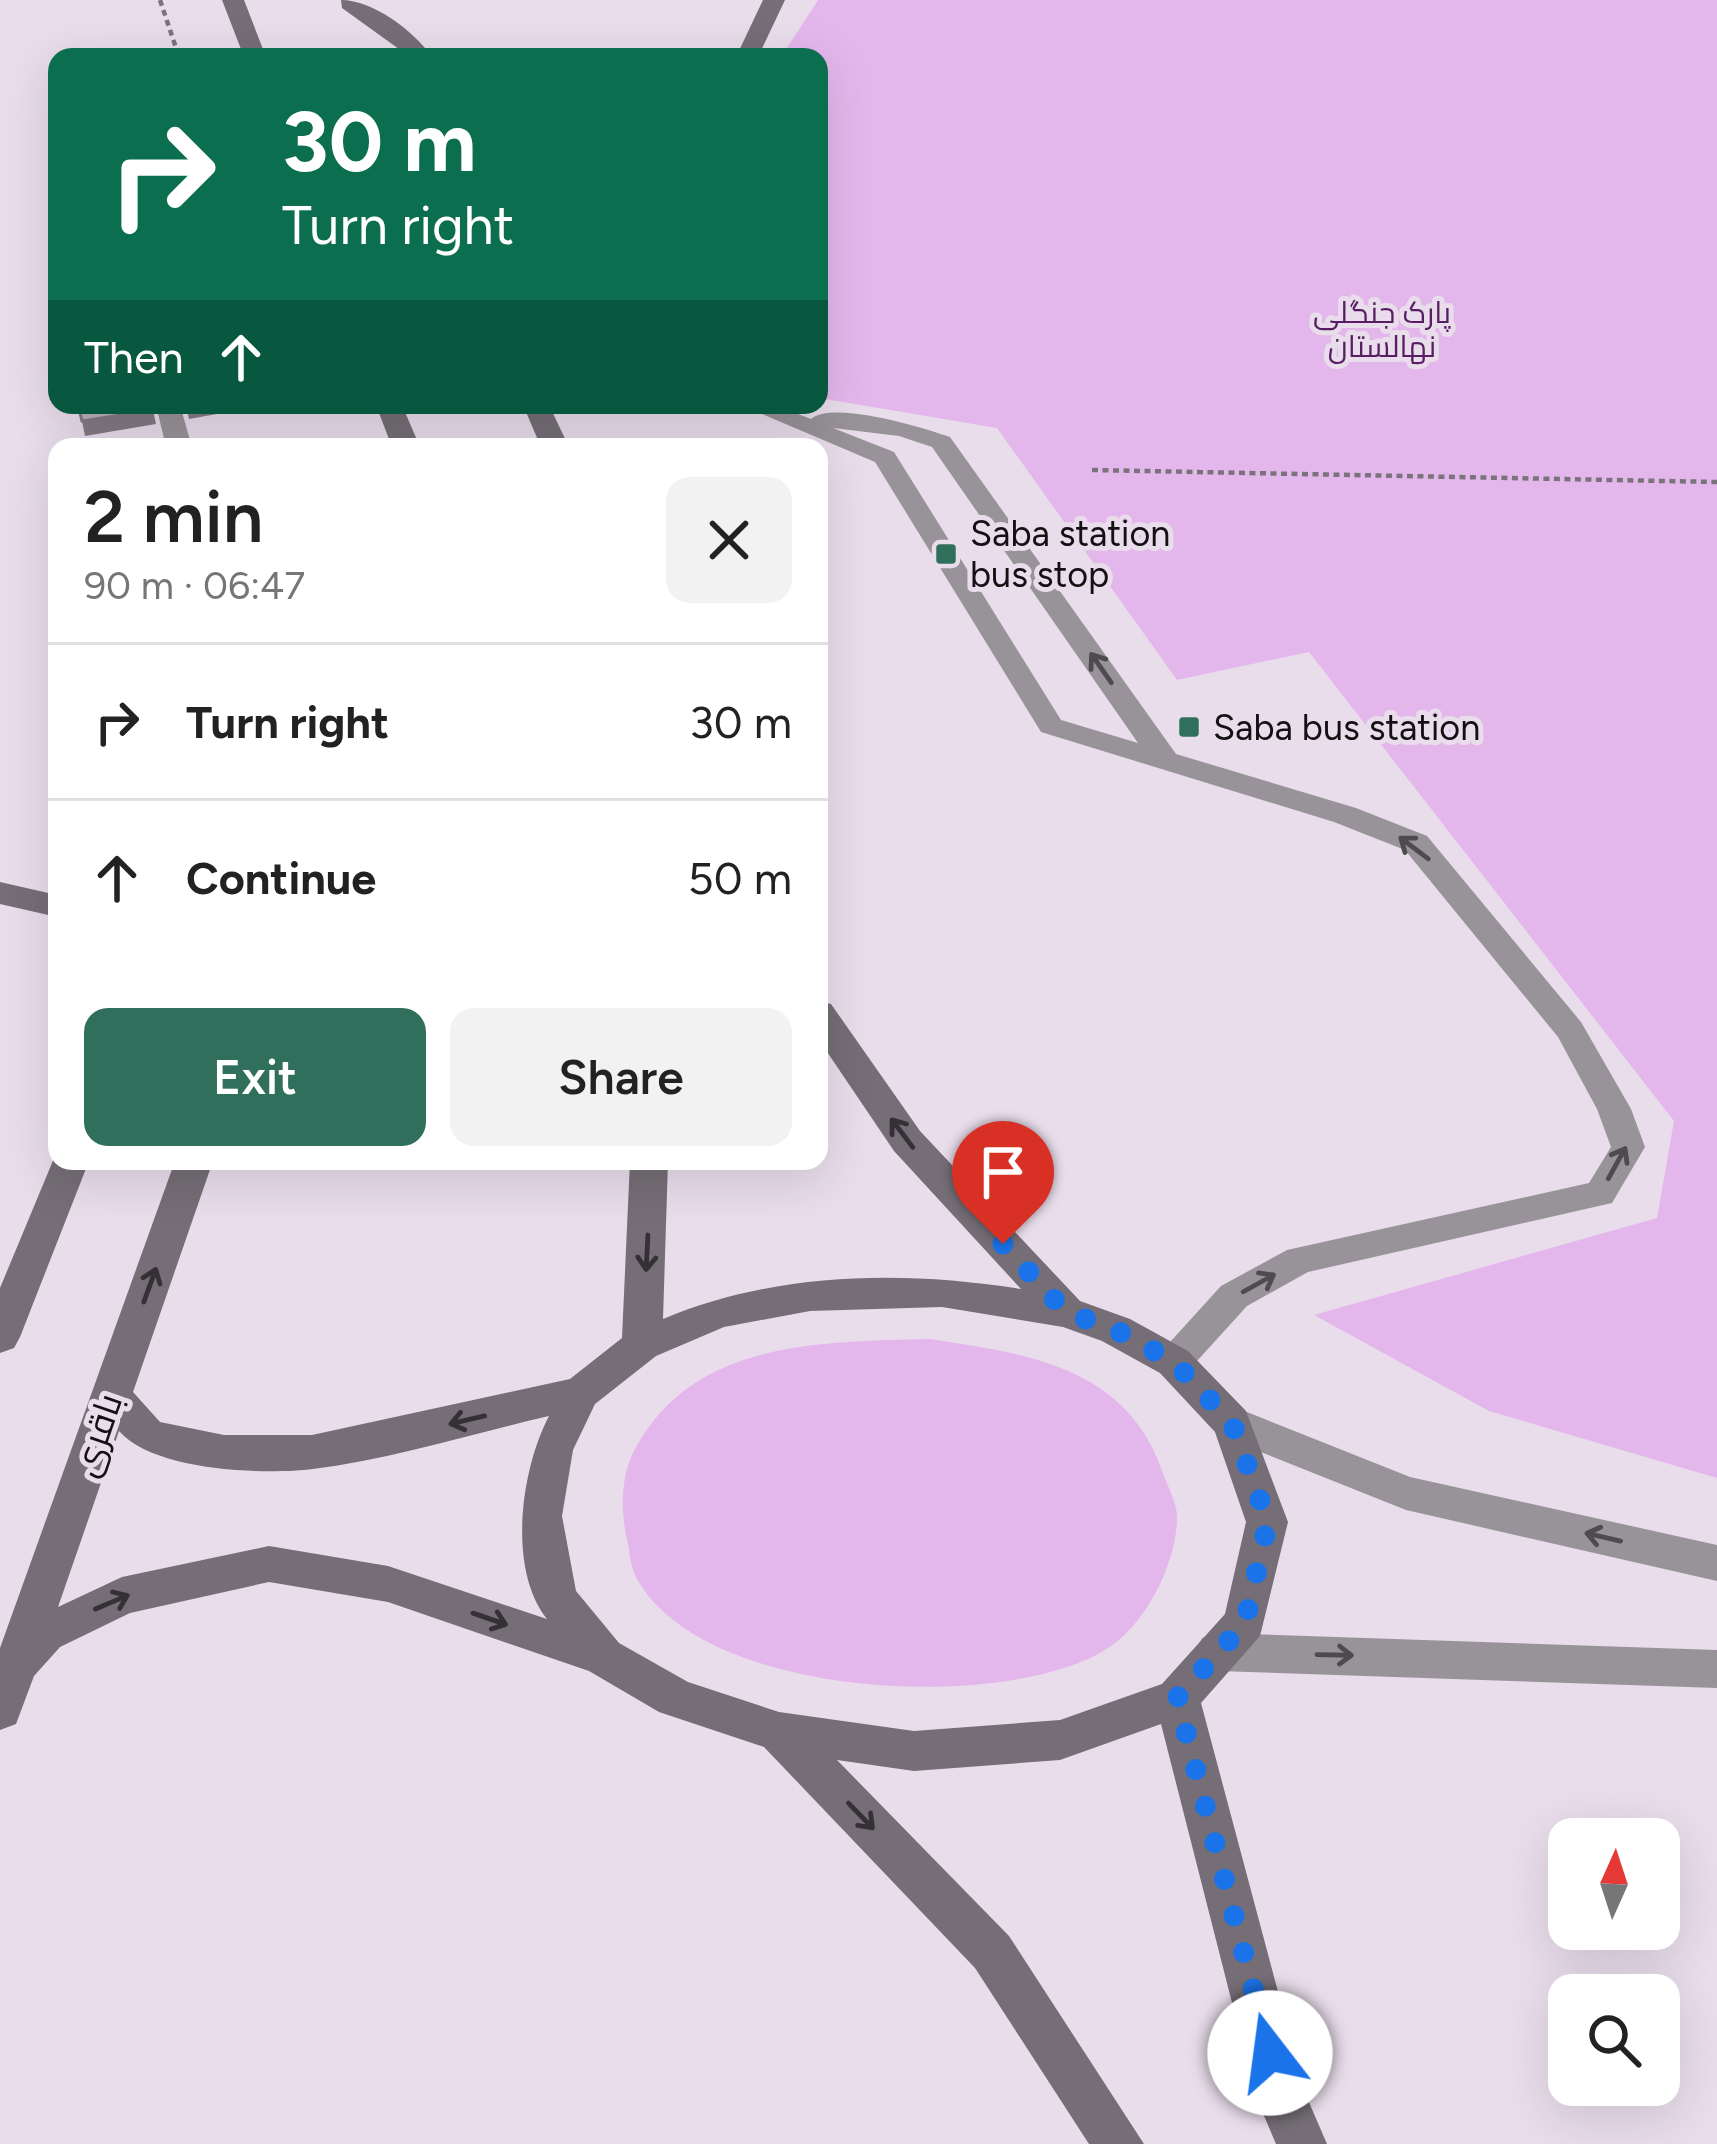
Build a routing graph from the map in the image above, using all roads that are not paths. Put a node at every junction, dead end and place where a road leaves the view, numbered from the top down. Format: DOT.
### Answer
graph roads {
  1 [pos="233,0"];
  2 [pos="774,0"];
  3 [pos="350,2"];
  4 [pos="367,39"];
  5 [pos="252,48"];
  6 [pos="414,48"];
  7 [pos="751,48"];
  8 [pos="777,414"];
  9 [pos="796,414"];
  10 [pos="1168,764"];
  11 [pos="0,893"];
  12 [pos="48,904"];
  13 [pos="828,1026"];
  14 [pos="66,1170"];
  15 [pos="191,1170"];
  16 [pos="649,1170"];
  17 [pos="1066,1312"];
  18 [pos="0,1337"];
  19 [pos="642,1345"];
  20 [pos="1174,1362"];
  21 [pos="581,1394"];
  22 [pos="111,1395"];
  23 [pos="1232,1423"];
  24 [pos="1717,1563"];
  25 [pos="1218,1652"];
  26 [pos="603,1657"];
  27 [pos="16,1665"];
  28 [pos="1717,1669"];
  29 [pos="1177,1698"];
  30 [pos="0,1710"];
  31 [pos="779,1732"];
  32 [pos="1119,2144"];
  33 [pos="1302,2144"];
  1 -- 5 [label="street"];
  2 -- 7 [label="street"];
  3 -- 4 [label="street"];
  3 -- 6 [label="street"];
  8 -- 10 [label="lane"];
  10 -- 9 [label="lane, one-way"];
  20 -- 10 [label="lane, one-way"];
  11 -- 12 [label="street"];
  17 -- 13 [label="street, one-way"];
  14 -- 18 [label="street"];
  22 -- 15 [label="street, باقری, one-way"];
  16 -- 19 [label="street, one-way"];
  17 -- 19 [label="street"];
  17 -- 20 [label="street"];
  19 -- 21 [label="street"];
  20 -- 23 [label="street"];
  21 -- 22 [label="street, one-way"];
  21 -- 26 [label="street"];
  22 -- 27 [label="street, باقری"];
  24 -- 23 [label="street, one-way"];
  23 -- 25 [label="street"];
  25 -- 28 [label="street, one-way"];
  25 -- 29 [label="street"];
  27 -- 26 [label="street, one-way"];
  26 -- 31 [label="street"];
  27 -- 30 [label="street, باقری"];
  29 -- 31 [label="street"];
  29 -- 33 [label="street"];
  31 -- 32 [label="street, one-way"];
}
